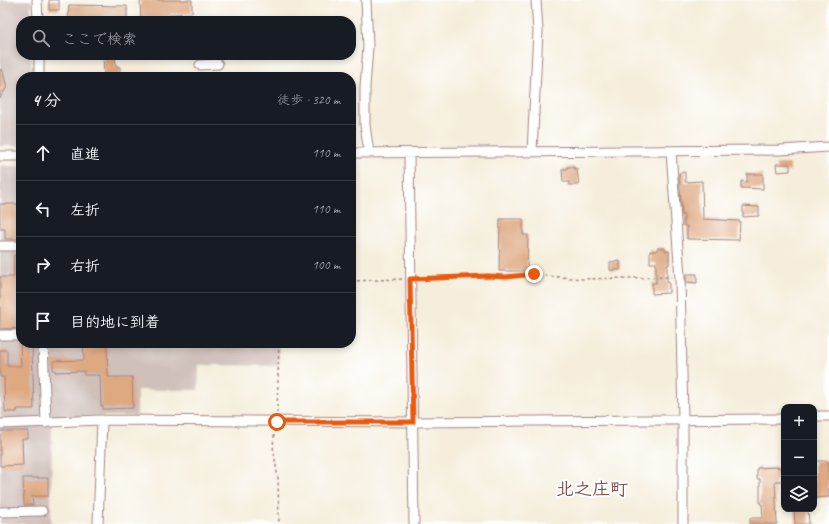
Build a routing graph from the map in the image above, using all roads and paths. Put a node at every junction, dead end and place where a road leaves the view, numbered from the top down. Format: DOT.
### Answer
graph roads {
  1 [pos="37,0"];
  2 [pos="366,0"];
  3 [pos="536,0"];
  4 [pos="38,16"];
  5 [pos="39,60"];
  6 [pos="218,64"];
  7 [pos="200,65"];
  8 [pos="39,72"];
  9 [pos="829,147"];
  10 [pos="672,151"];
  11 [pos="532,152"];
  12 [pos="356,153"];
  13 [pos="369,153"];
  14 [pos="409,153"];
  15 [pos="0,156"];
  16 [pos="16,156"];
  17 [pos="0,246"];
  18 [pos="16,246"];
  19 [pos="680,277"];
  20 [pos="410,279"];
  21 [pos="356,281"];
  22 [pos="16,335"];
  23 [pos="0,336"];
  24 [pos="43,348"];
  25 [pos="280,348"];
  26 [pos="817,416"];
  27 [pos="829,416"];
  28 [pos="683,419"];
  29 [pos="781,419"];
  30 [pos="102,420"];
  31 [pos="277,422"];
  32 [pos="413,422"];
  33 [pos="46,423"];
  34 [pos="0,424"];
  35 [pos="0,512"];
  36 [pos="42,512"];
  37 [pos="98,524"];
  38 [pos="279,524"];
  39 [pos="414,524"];
  40 [pos="683,524"];
  1 -- 4 [label="street"];
  2 -- 13 [label="street"];
  3 -- 11 [label="street"];
  5 -- 8 [label="street"];
  6 -- 7 [label="street"];
  9 -- 10 [label="street"];
  10 -- 11 [label="street"];
  10 -- 19 [label="street"];
  11 -- 14 [label="street"];
  12 -- 13 [label="street"];
  13 -- 14 [label="street"];
  14 -- 20 [label="street"];
  15 -- 16 [label="street"];
  17 -- 18 [label="street"];
  19 -- 20 [label="path"];
  19 -- 28 [label="street"];
  20 -- 21 [label="path"];
  20 -- 32 [label="street"];
  22 -- 23 [label="street"];
  24 -- 33 [label="street"];
  25 -- 31 [label="path"];
  26 -- 27 [label="street"];
  28 -- 29 [label="street"];
  28 -- 32 [label="street"];
  28 -- 40 [label="street"];
  30 -- 31 [label="street"];
  30 -- 33 [label="street"];
  30 -- 37 [label="street"];
  31 -- 32 [label="street"];
  31 -- 38 [label="path"];
  32 -- 39 [label="street"];
  33 -- 34 [label="street"];
  35 -- 36 [label="street"];
}
